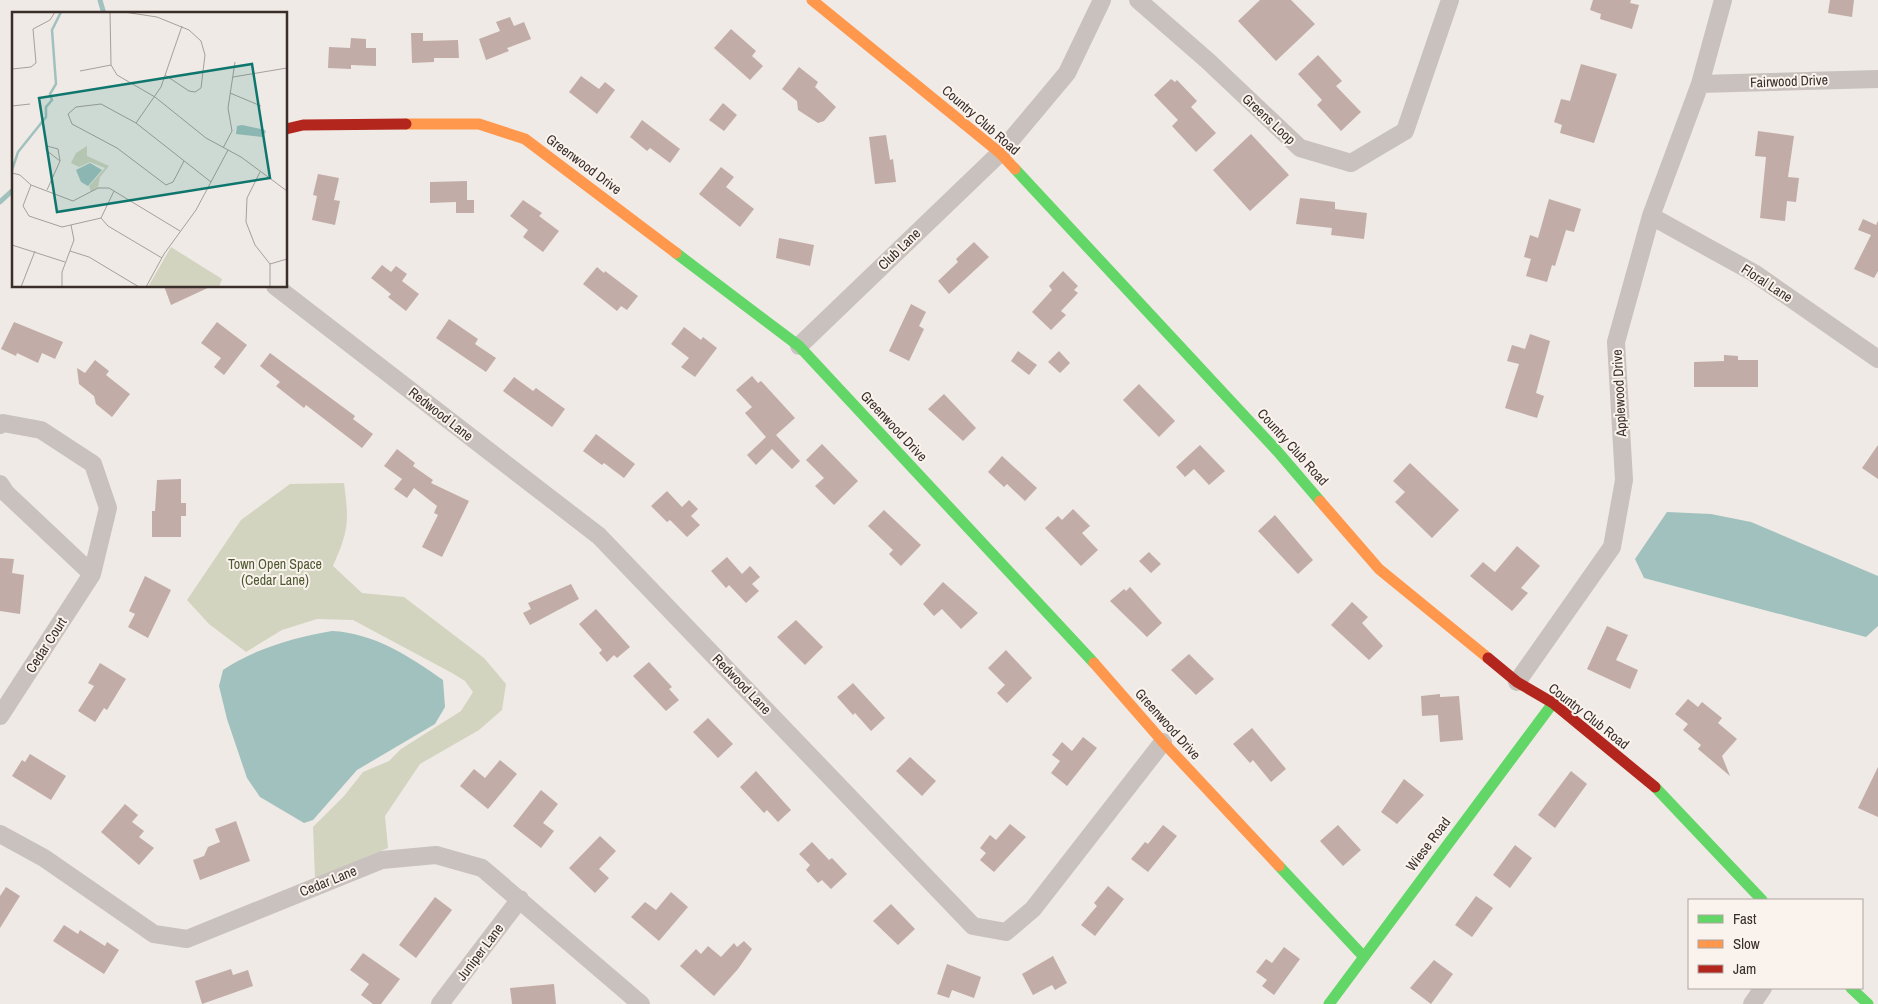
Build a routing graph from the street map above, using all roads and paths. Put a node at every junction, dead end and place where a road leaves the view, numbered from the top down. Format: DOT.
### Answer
graph roads {
  1 [pos="812,0"];
  2 [pos="1102,0"];
  3 [pos="1138,0"];
  4 [pos="1450,0"];
  5 [pos="1723,0"];
  6 [pos="1878,78"];
  7 [pos="1700,84"];
  8 [pos="288,129"];
  9 [pos="1000,153"];
  10 [pos="1651,216"];
  11 [pos="278,288"];
  12 [pos="799,346"];
  13 [pos="1878,359"];
  14 [pos="0,425"];
  15 [pos="0,484"];
  16 [pos="92,574"];
  17 [pos="1517,682"];
  18 [pos="1552,703"];
  19 [pos="0,716"];
  20 [pos="1163,742"];
  21 [pos="0,834"];
  22 [pos="1761,899"];
  23 [pos="520,900"];
  24 [pos="1364,957"];
  25 [pos="1762,989"];
  26 [pos="1852,989"];
  27 [pos="440,1004"];
  28 [pos="641,1004"];
  29 [pos="1329,1004"];
  30 [pos="1752,1004"];
  31 [pos="1868,1004"];
  1 -- 9 [label="street, Country Club Road"];
  2 -- 9 [label="street, Club Lane"];
  3 -- 4 [label="street, Greens Loop"];
  5 -- 7 [label="street, Applewood Drive"];
  6 -- 7 [label="street, Fairwood Drive"];
  7 -- 10 [label="street, Applewood Drive"];
  8 -- 12 [label="street, Greenwood Drive"];
  9 -- 12 [label="street, Club Lane"];
  9 -- 17 [label="street, Country Club Road"];
  10 -- 13 [label="street, Floral Lane"];
  10 -- 17 [label="street, Applewood Drive"];
  11 -- 20 [label="street, Redwood Lane"];
  12 -- 20 [label="street, Greenwood Drive"];
  14 -- 16 [label="street, Cedar Court"];
  15 -- 16 [label="street"];
  16 -- 19 [label="street, Cedar Court"];
  17 -- 18 [label="street, Country Club Road"];
  18 -- 22 [label="street, Country Club Road"];
  18 -- 24 [label="street, Wiese Road"];
  20 -- 24 [label="street, Greenwood Drive"];
  21 -- 23 [label="street, Cedar Lane"];
  23 -- 27 [label="street, Juniper Lane"];
  23 -- 28 [label="street, Cedar Lane"];
  24 -- 29 [label="street, Wiese Road"];
  25 -- 30 [label="street"];
  26 -- 31 [label="street"];
}
